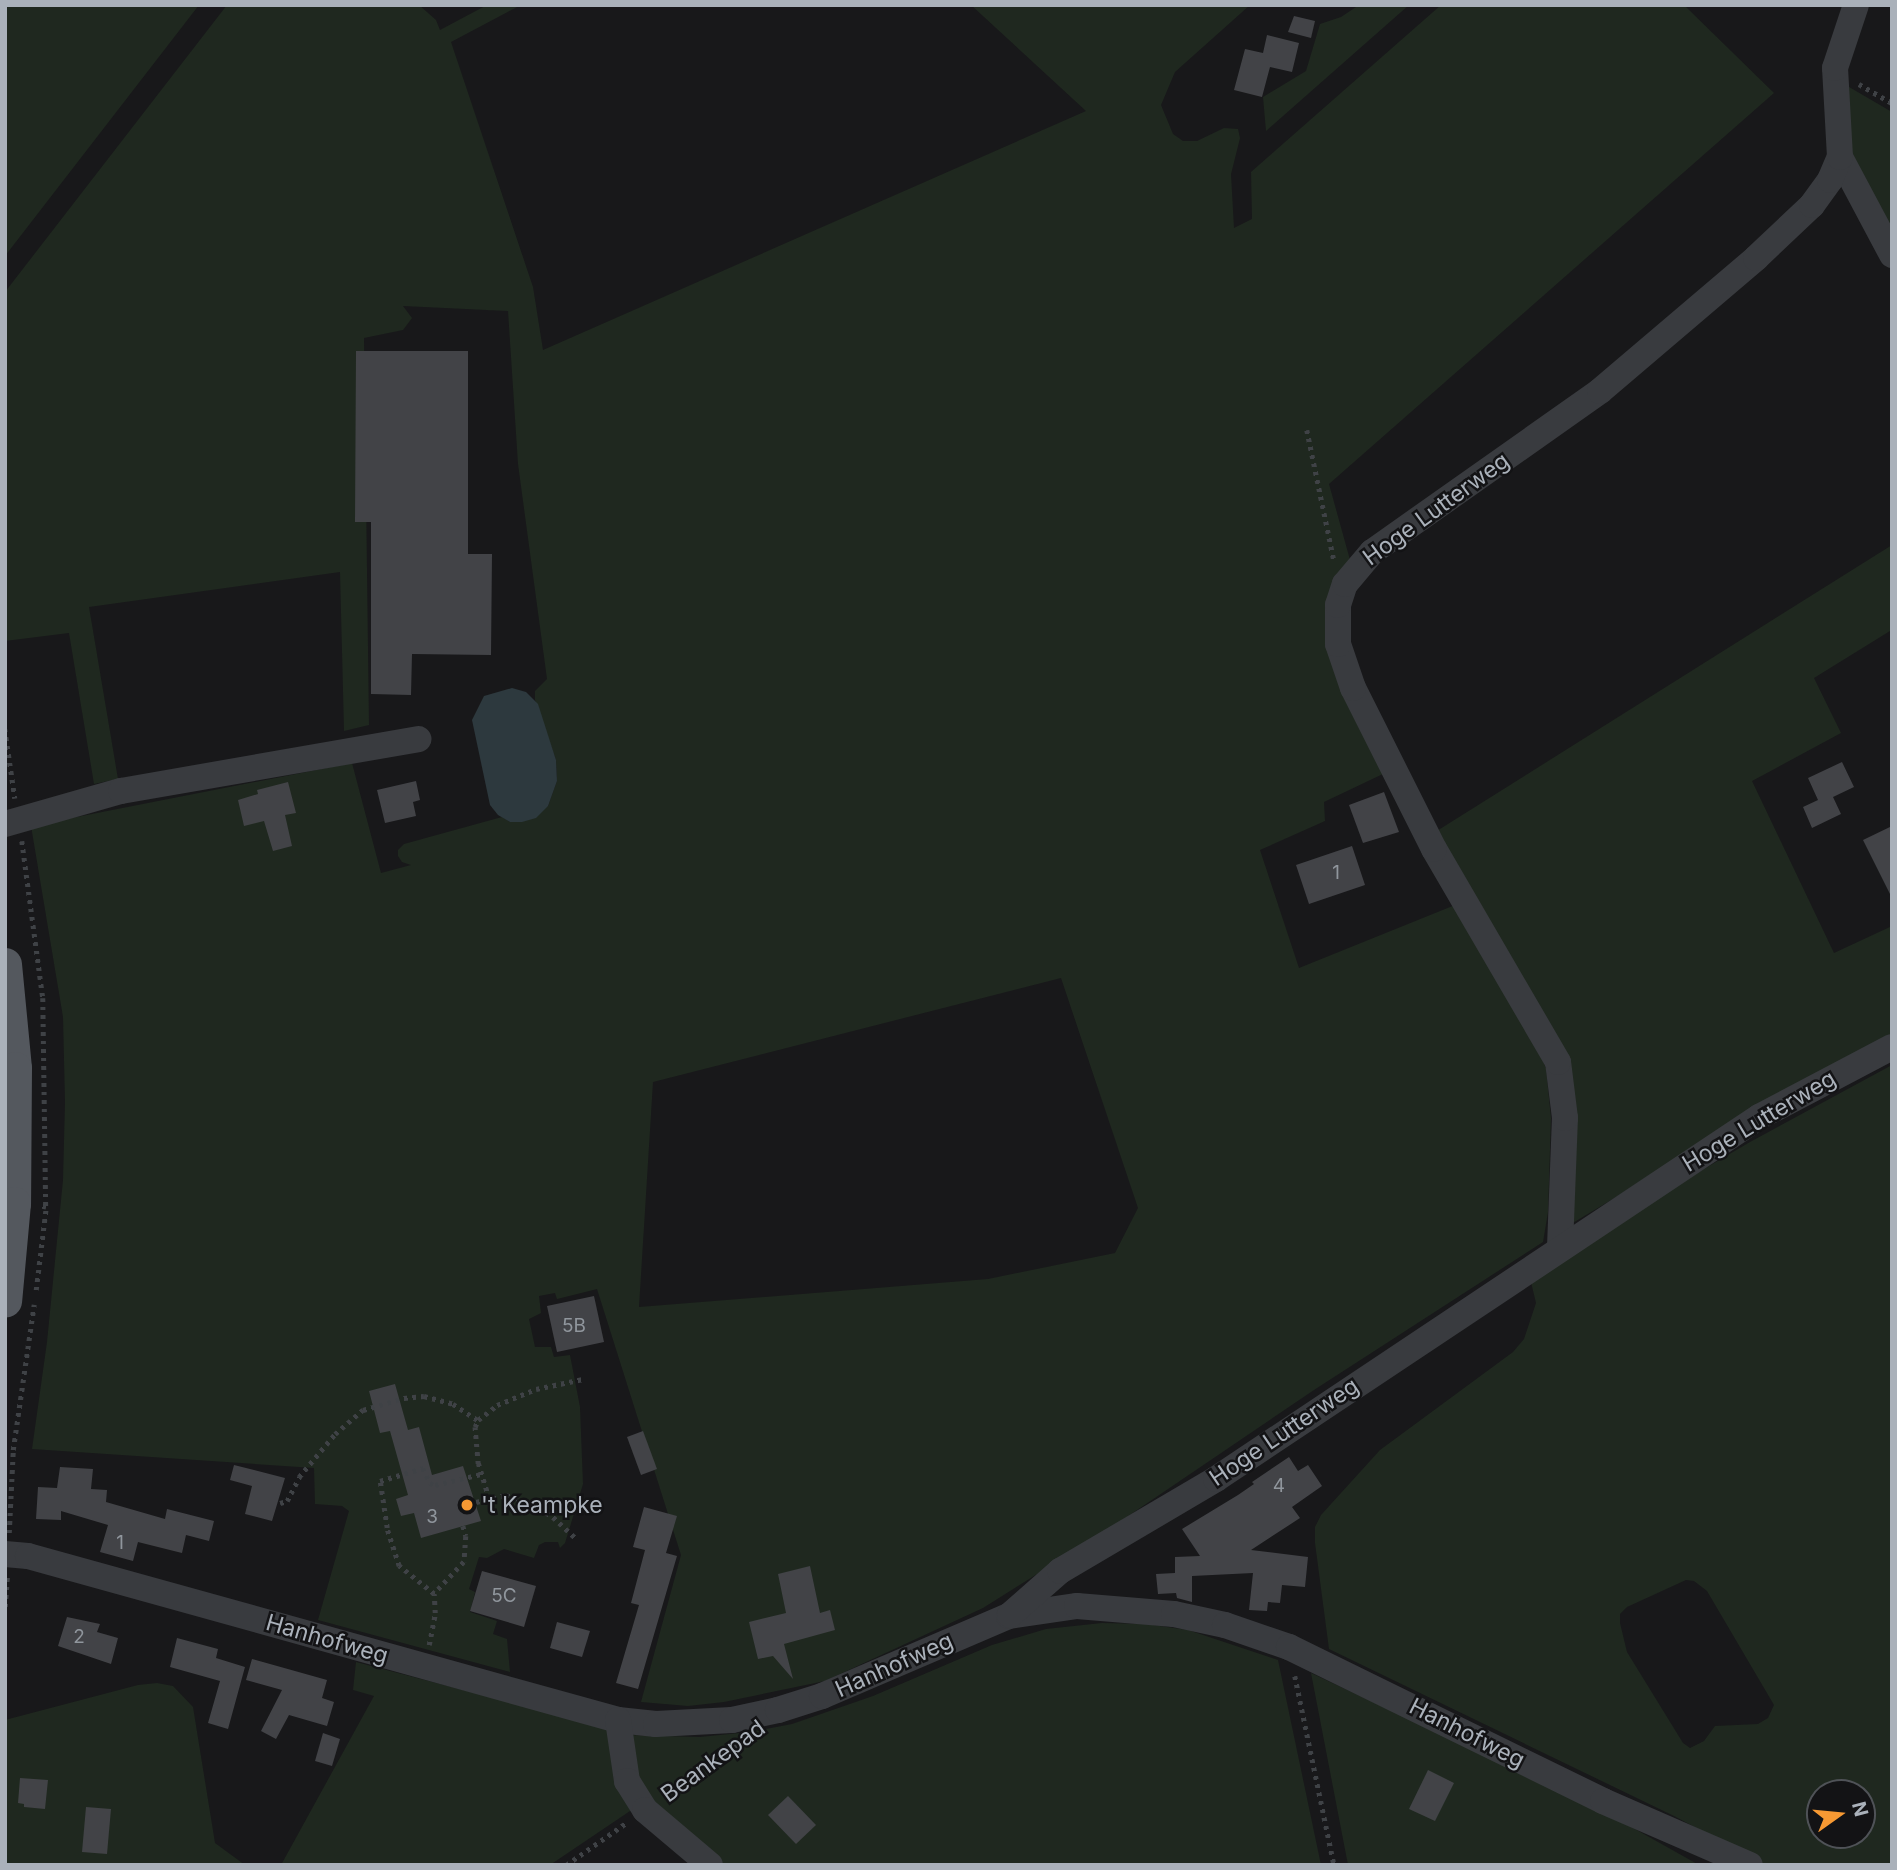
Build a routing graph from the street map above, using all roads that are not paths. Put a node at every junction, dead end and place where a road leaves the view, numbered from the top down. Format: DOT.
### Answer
graph roads {
  1 [pos="1856,5"];
  2 [pos="1840,157"];
  3 [pos="1892,255"];
  4 [pos="418,738"];
  5 [pos="5,824"];
  6 [pos="5,964"];
  7 [pos="1892,1047"];
  8 [pos="1560,1247"];
  9 [pos="5,1301"];
  10 [pos="7,1554"];
  11 [pos="1009,1616"];
  12 [pos="618,1720"];
  13 [pos="710,1865"];
  14 [pos="1750,1865"];
  1 -- 2 [label="street"];
  2 -- 3 [label="street"];
  2 -- 8 [label="street, Hoge Lutterweg"];
  4 -- 5 [label="street"];
  6 -- 9 [label="main road"];
  7 -- 8 [label="street, Hoge Lutterweg"];
  8 -- 11 [label="street, Hoge Lutterweg"];
  10 -- 12 [label="street, Hanhofweg"];
  11 -- 12 [label="street, Hanhofweg"];
  11 -- 14 [label="street, Hanhofweg"];
  12 -- 13 [label="street, Beankepad"];
}
